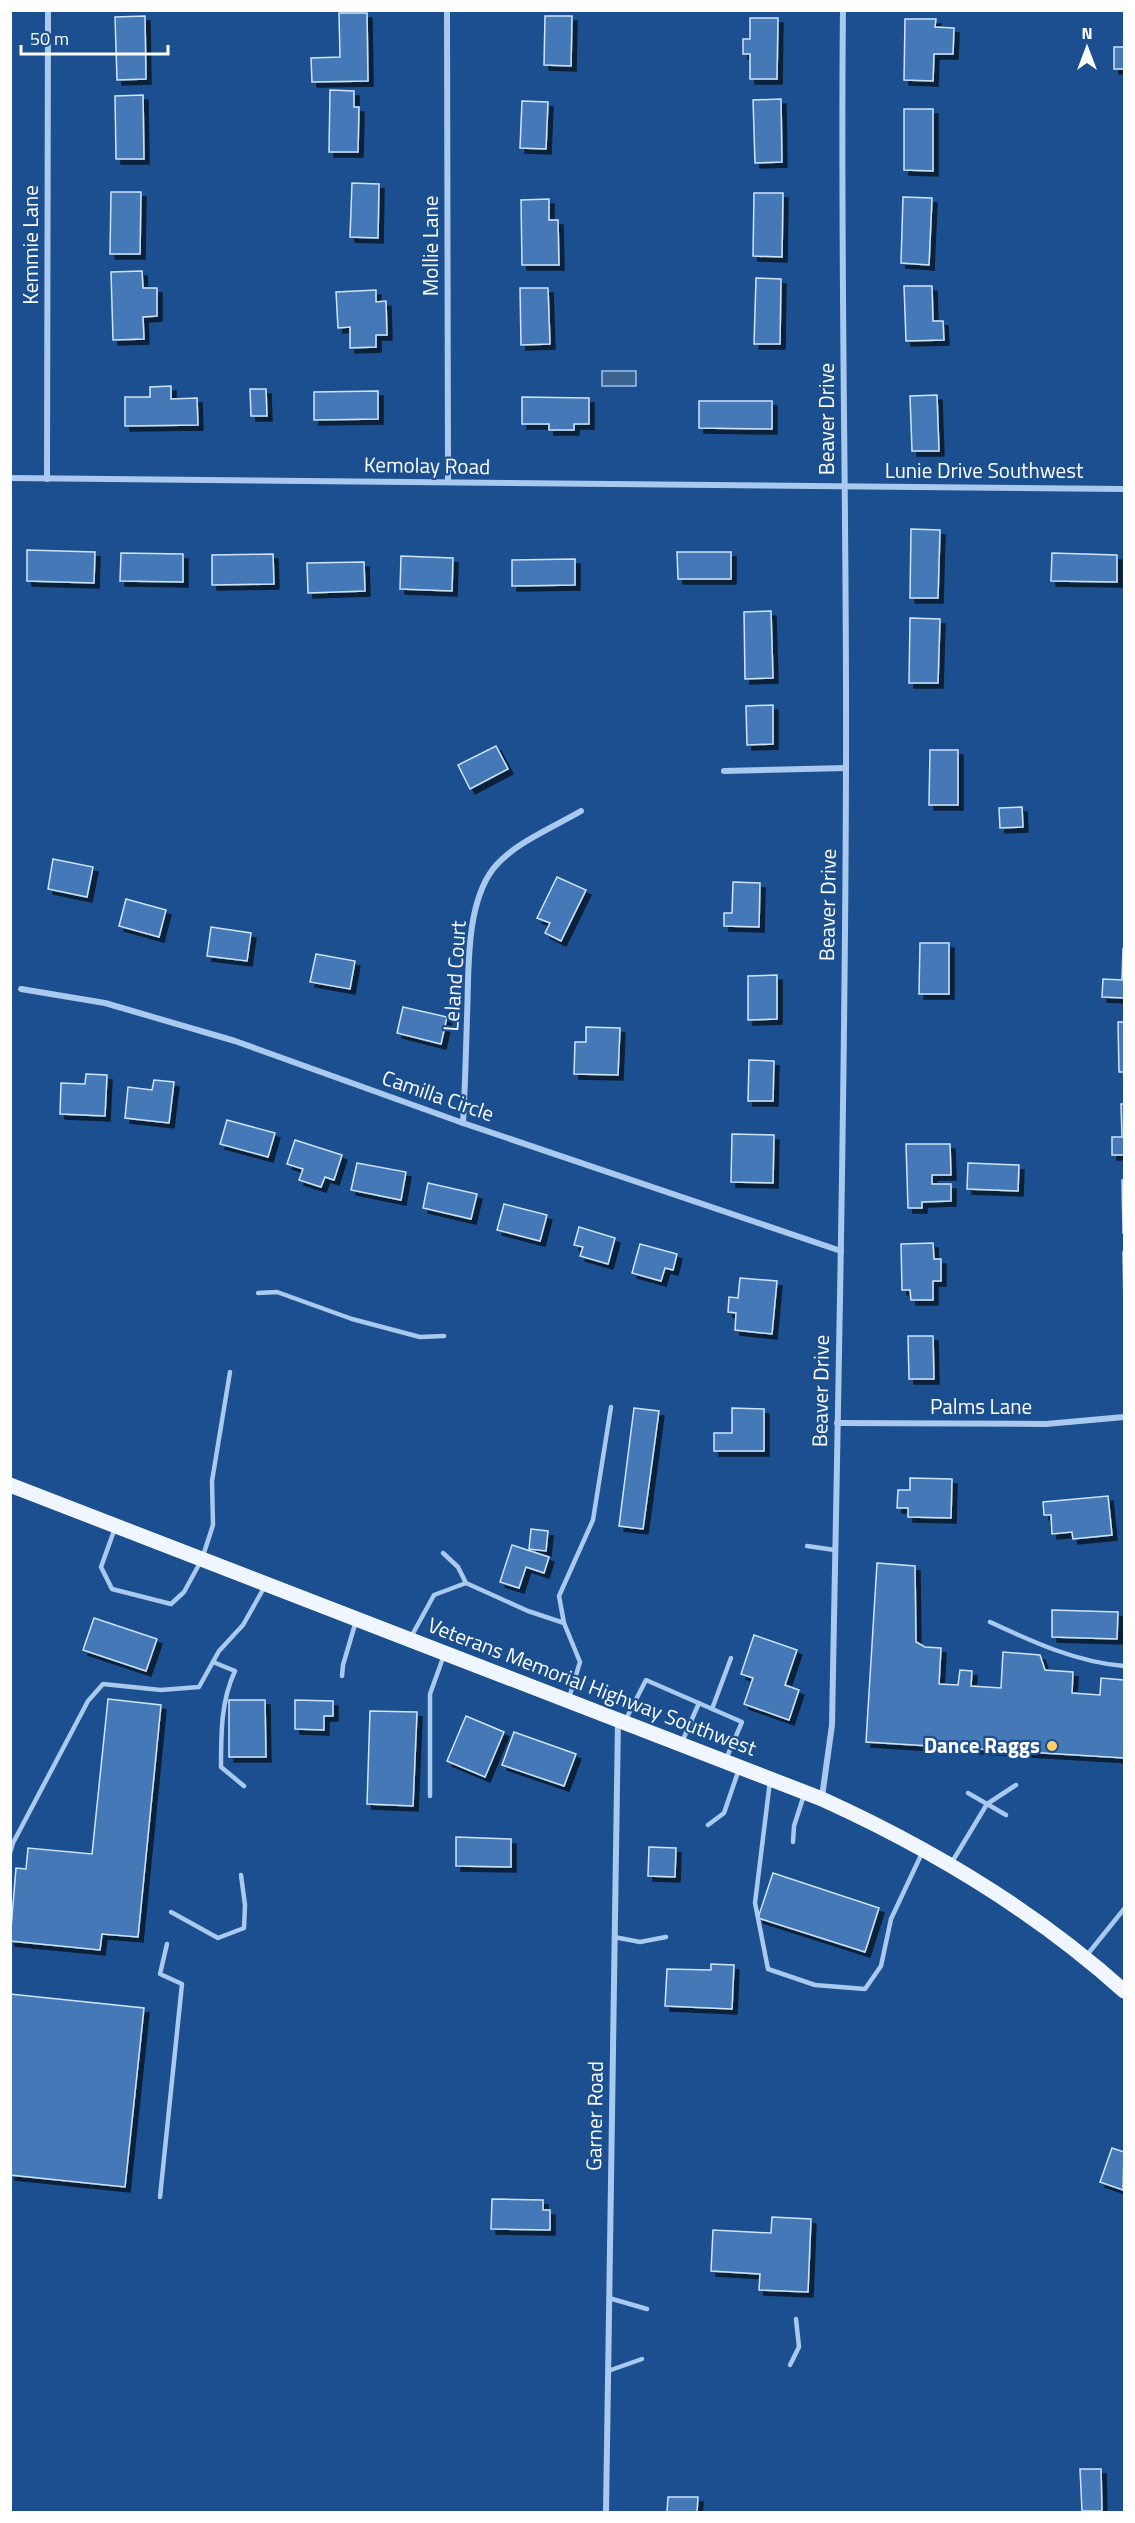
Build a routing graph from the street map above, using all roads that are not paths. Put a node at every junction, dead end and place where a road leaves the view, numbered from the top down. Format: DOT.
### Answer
graph roads {
  1 [pos="48,10"];
  2 [pos="447,10"];
  3 [pos="843,10"];
  4 [pos="10,478"];
  5 [pos="47,479"];
  6 [pos="448,482"];
  7 [pos="844,487"];
  8 [pos="1125,489"];
  9 [pos="846,768"];
  10 [pos="724,771"];
  11 [pos="581,811"];
  12 [pos="21,989"];
  13 [pos="463,1123"];
  14 [pos="841,1251"];
  15 [pos="258,1293"];
  16 [pos="444,1336"];
  17 [pos="230,1372"];
  18 [pos="611,1407"];
  19 [pos="1125,1417"];
  20 [pos="837,1423"];
  21 [pos="10,1485"];
  22 [pos="116,1526"];
  23 [pos="807,1546"];
  24 [pos="835,1550"];
  25 [pos="443,1553"];
  26 [pos="202,1559"];
  27 [pos="466,1583"];
  28 [pos="267,1584"];
  29 [pos="357,1619"];
  30 [pos="990,1622"];
  31 [pos="564,1623"];
  32 [pos="410,1639"];
  33 [pos="445,1653"];
  34 [pos="731,1658"];
  35 [pos="213,1662"];
  36 [pos="1125,1666"];
  37 [pos="342,1676"];
  38 [pos="568,1700"];
  39 [pos="699,1703"];
  40 [pos="712,1709"];
  41 [pos="621,1721"];
  42 [pos="681,1743"];
  43 [pos="726,1761"];
  44 [pos="740,1766"];
  45 [pos="770,1778"];
  46 [pos="1016,1785"];
  47 [pos="244,1786"];
  48 [pos="805,1792"];
  49 [pos="968,1793"];
  50 [pos="430,1796"];
  51 [pos="822,1799"];
  52 [pos="987,1804"];
  53 [pos="1006,1815"];
  54 [pos="708,1825"];
  55 [pos="793,1842"];
  56 [pos="924,1849"];
  57 [pos="10,1853"];
  58 [pos="950,1864"];
  59 [pos="241,1875"];
  60 [pos="1125,1909"];
  61 [pos="171,1912"];
  62 [pos="614,1937"];
  63 [pos="666,1937"];
  64 [pos="166,1944"];
  65 [pos="1085,1958"];
  66 [pos="1125,1991"];
  67 [pos="160,2197"];
  68 [pos="609,2298"];
  69 [pos="647,2309"];
  70 [pos="796,2319"];
  71 [pos="642,2359"];
  72 [pos="790,2365"];
  73 [pos="608,2371"];
  74 [pos="606,2512"];
  1 -- 5 [label="street, Kemmie Lane"];
  2 -- 6 [label="street, Mollie Lane"];
  3 -- 7 [label="street, Beaver Drive"];
  4 -- 5 [label="street, Kemolay Road"];
  5 -- 6 [label="street, Kemolay Road"];
  6 -- 7 [label="street, Kemolay Road"];
  7 -- 8 [label="street, Lunie Drive Southwest"];
  7 -- 9 [label="street, Beaver Drive"];
  9 -- 10 [label="street"];
  9 -- 14 [label="street, Beaver Drive"];
  11 -- 13 [label="street, Leland Court"];
  12 -- 13 [label="street, Camilla Circle"];
  13 -- 14 [label="street, Camilla Circle"];
  14 -- 20 [label="street, Beaver Drive"];
  15 -- 16 [label="lane"];
  17 -- 26 [label="lane"];
  18 -- 31 [label="lane"];
  19 -- 20 [label="street, Palms Lane"];
  20 -- 24 [label="street, Beaver Drive"];
  21 -- 22 [label="main road, Veterans Memorial Highway Southwest"];
  22 -- 26 [label="main road, Veterans Memorial Highway Southwest"];
  22 -- 26 [label="lane"];
  23 -- 24 [label="lane"];
  24 -- 51 [label="street, Beaver Drive"];
  25 -- 27 [label="lane"];
  26 -- 28 [label="main road, Veterans Memorial Highway Southwest"];
  27 -- 31 [label="lane"];
  27 -- 32 [label="lane"];
  28 -- 29 [label="main road, Veterans Memorial Highway Southwest"];
  28 -- 35 [label="lane"];
  29 -- 32 [label="main road, Veterans Memorial Highway Southwest"];
  29 -- 37 [label="lane"];
  30 -- 36 [label="lane"];
  31 -- 38 [label="lane"];
  32 -- 33 [label="main road, Veterans Memorial Highway Southwest"];
  33 -- 38 [label="main road, Veterans Memorial Highway Southwest"];
  33 -- 50 [label="lane"];
  34 -- 40 [label="lane"];
  35 -- 47 [label="lane"];
  35 -- 57 [label="lane"];
  38 -- 41 [label="main road, Veterans Memorial Highway Southwest"];
  39 -- 40 [label="lane"];
  39 -- 41 [label="lane"];
  39 -- 42 [label="lane"];
  40 -- 43 [label="lane"];
  41 -- 42 [label="main road, Veterans Memorial Highway Southwest"];
  41 -- 62 [label="street, Garner Road"];
  42 -- 43 [label="main road, Veterans Memorial Highway Southwest"];
  43 -- 44 [label="main road, Veterans Memorial Highway Southwest"];
  44 -- 45 [label="main road, Veterans Memorial Highway Southwest"];
  44 -- 54 [label="lane"];
  45 -- 48 [label="main road, Veterans Memorial Highway Southwest"];
  45 -- 56 [label="lane"];
  46 -- 52 [label="lane"];
  48 -- 51 [label="main road, Veterans Memorial Highway Southwest"];
  48 -- 55 [label="lane"];
  49 -- 52 [label="lane"];
  51 -- 56 [label="main road, Veterans Memorial Highway Southwest"];
  52 -- 53 [label="lane"];
  52 -- 58 [label="lane"];
  56 -- 58 [label="main road, Veterans Memorial Highway Southwest"];
  58 -- 65 [label="main road, Veterans Memorial Highway Southwest"];
  59 -- 61 [label="lane"];
  60 -- 65 [label="lane"];
  62 -- 63 [label="lane"];
  62 -- 68 [label="street, Garner Road"];
  64 -- 67 [label="lane"];
  65 -- 66 [label="main road, Veterans Memorial Highway Southwest"];
  68 -- 69 [label="lane"];
  68 -- 73 [label="street, Garner Road"];
  70 -- 72 [label="lane"];
  71 -- 73 [label="lane"];
  73 -- 74 [label="street, Garner Road"];
}
